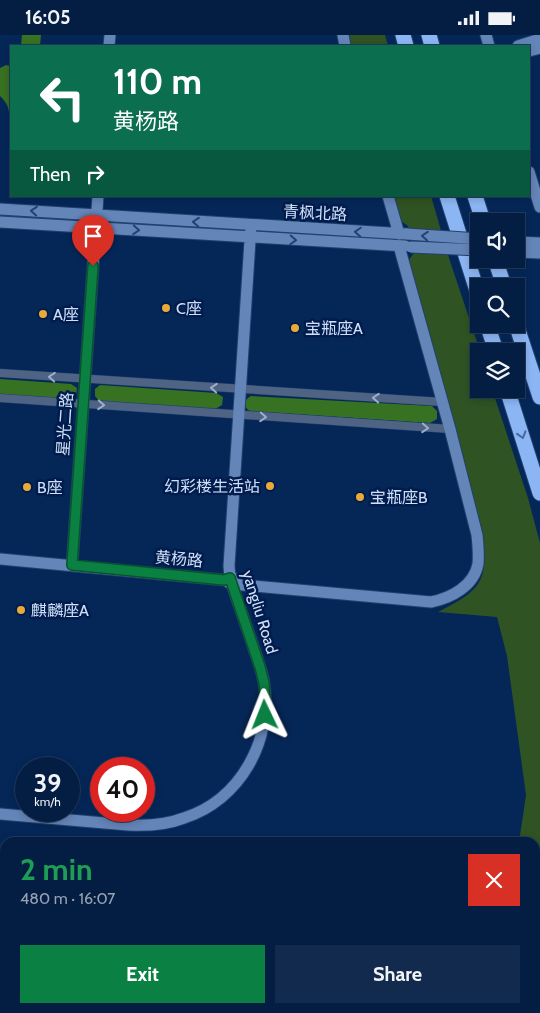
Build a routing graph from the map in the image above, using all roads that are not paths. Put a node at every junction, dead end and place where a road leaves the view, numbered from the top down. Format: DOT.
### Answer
graph roads {
  1 [pos="540,39"];
  2 [pos="521,45"];
  3 [pos="530,176"];
  4 [pos="98,197"];
  5 [pos="388,197"];
  6 [pos="448,197"];
  7 [pos="475,197"];
  8 [pos="540,207"];
  9 [pos="0,209"];
  10 [pos="480,213"];
  11 [pos="97,215"];
  12 [pos="0,222"];
  13 [pos="248,225"];
  14 [pos="96,228"];
  15 [pos="403,234"];
  16 [pos="247,237"];
  17 [pos="470,238"];
  18 [pos="525,242"];
  19 [pos="540,243"];
  20 [pos="405,246"];
  21 [pos="470,250"];
  22 [pos="525,252"];
  23 [pos="540,253"];
  24 [pos="473,278"];
  25 [pos="519,333"];
  26 [pos="0,373"];
  27 [pos="85,379"];
  28 [pos="237,389"];
  29 [pos="540,397"];
  30 [pos="0,398"];
  31 [pos="511,398"];
  32 [pos="442,402"];
  33 [pos="83,404"];
  34 [pos="236,415"];
  35 [pos="450,429"];
  36 [pos="540,493"];
  37 [pos="0,559"];
  38 [pos="72,565"];
  39 [pos="229,581"];
  40 [pos="0,808"];
  41 [pos="15,809"];
  42 [pos="0,814"];
  43 [pos="80,815"];
  1 -- 2 [label="street"];
  3 -- 8 [label="street"];
  4 -- 11 [label="street, 星光二路"];
  5 -- 15 [label="street"];
  6 -- 24 [label="highway"];
  7 -- 10 [label="highway"];
  11 -- 9 [label="street, 青枫北路, one-way"];
  13 -- 11 [label="street, 青枫北路, one-way"];
  11 -- 14 [label="street, 星光二路"];
  12 -- 14 [label="street, 青枫北路"];
  15 -- 13 [label="street, 青枫北路, one-way"];
  13 -- 16 [label="street, yangliu Road"];
  14 -- 16 [label="street, 青枫北路, one-way"];
  14 -- 27 [label="street, 星光二路"];
  17 -- 15 [label="street, 青枫北路, one-way, bridge"];
  16 -- 20 [label="street, 青枫北路, one-way"];
  16 -- 28 [label="street, yangliu Road"];
  18 -- 19 [label="street"];
  20 -- 21 [label="street, 青枫北路, bridge"];
  20 -- 32 [label="street"];
  22 -- 23 [label="street"];
  25 -- 29 [label="highway"];
  27 -- 26 [label="street, one-way"];
  28 -- 27 [label="street, one-way"];
  27 -- 33 [label="street, 星光二路"];
  32 -- 28 [label="street, one-way"];
  28 -- 34 [label="street, yangliu Road"];
  30 -- 33 [label="street"];
  31 -- 36 [label="highway, one-way"];
  32 -- 35 [label="street"];
  33 -- 34 [label="street, one-way"];
  33 -- 38 [label="street, 星光二路"];
  34 -- 35 [label="street, one-way"];
  34 -- 39 [label="street, yangliu Road"];
  35 -- 39 [label="street, 黄杨路"];
  37 -- 38 [label="street, 黄杨路"];
  38 -- 39 [label="street, 黄杨路"];
  39 -- 42 [label="street, yangliu Road"];
  39 -- 43 [label="street, yangliu Road"];
  40 -- 41 [label="street"];
}
